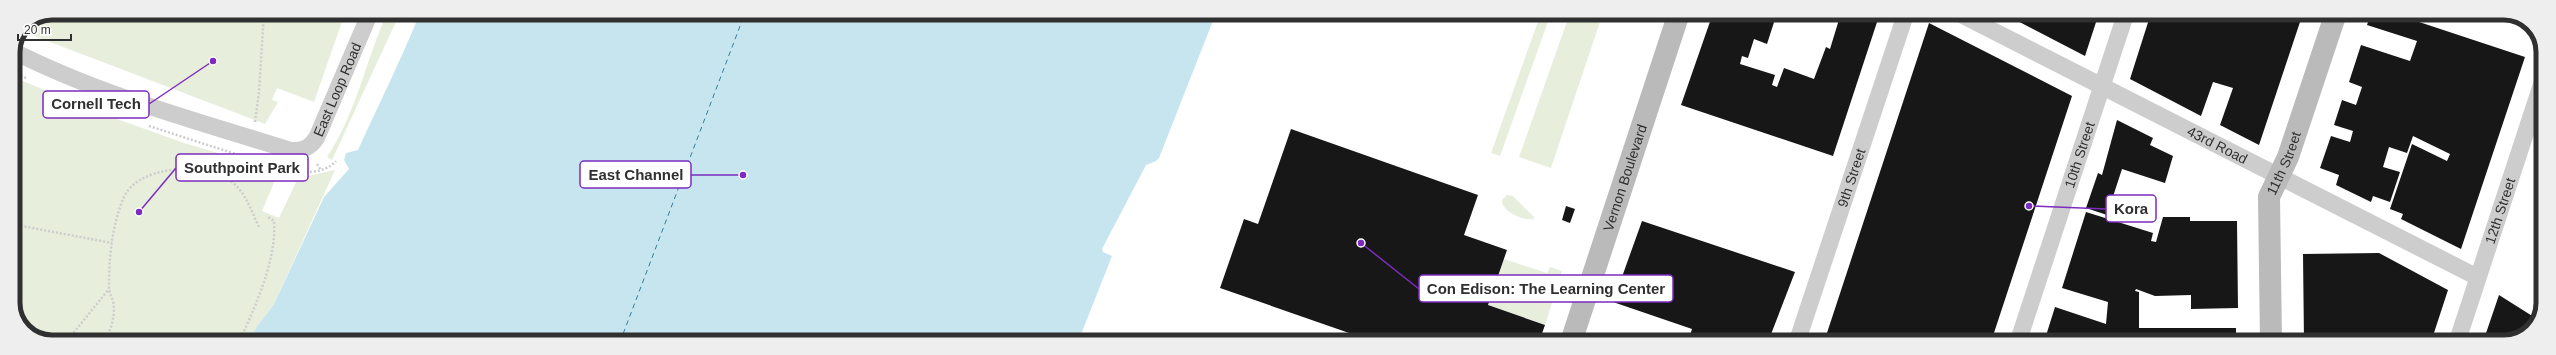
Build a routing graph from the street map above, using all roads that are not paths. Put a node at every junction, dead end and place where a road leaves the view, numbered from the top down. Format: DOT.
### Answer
graph roads {
  1 [pos="367,20"];
  2 [pos="1677,20"];
  3 [pos="1904,20"];
  4 [pos="1972,20"];
  5 [pos="2124,20"];
  6 [pos="2334,20"];
  7 [pos="20,54"];
  8 [pos="2102,86"];
  9 [pos="2536,101"];
  10 [pos="2278,176"];
  11 [pos="2477,277"];
  12 [pos="1572,335"];
  13 [pos="1799,335"];
  14 [pos="2020,335"];
  15 [pos="2271,335"];
  16 [pos="2458,335"];
  1 -- 7 [label="street, East Loop Road"];
  2 -- 12 [label="main road, Vernon Boulevard"];
  3 -- 13 [label="street, 9th Street"];
  4 -- 8 [label="street, 43rd Road"];
  5 -- 8 [label="street, 10th Street"];
  6 -- 10 [label="main road, 11th Street"];
  8 -- 10 [label="street, 43rd Road"];
  8 -- 14 [label="street, 10th Street"];
  9 -- 11 [label="street, 12th Street"];
  10 -- 11 [label="street, 43rd Road"];
  10 -- 15 [label="main road, 11th Street"];
  11 -- 16 [label="street, 12th Street"];
}
